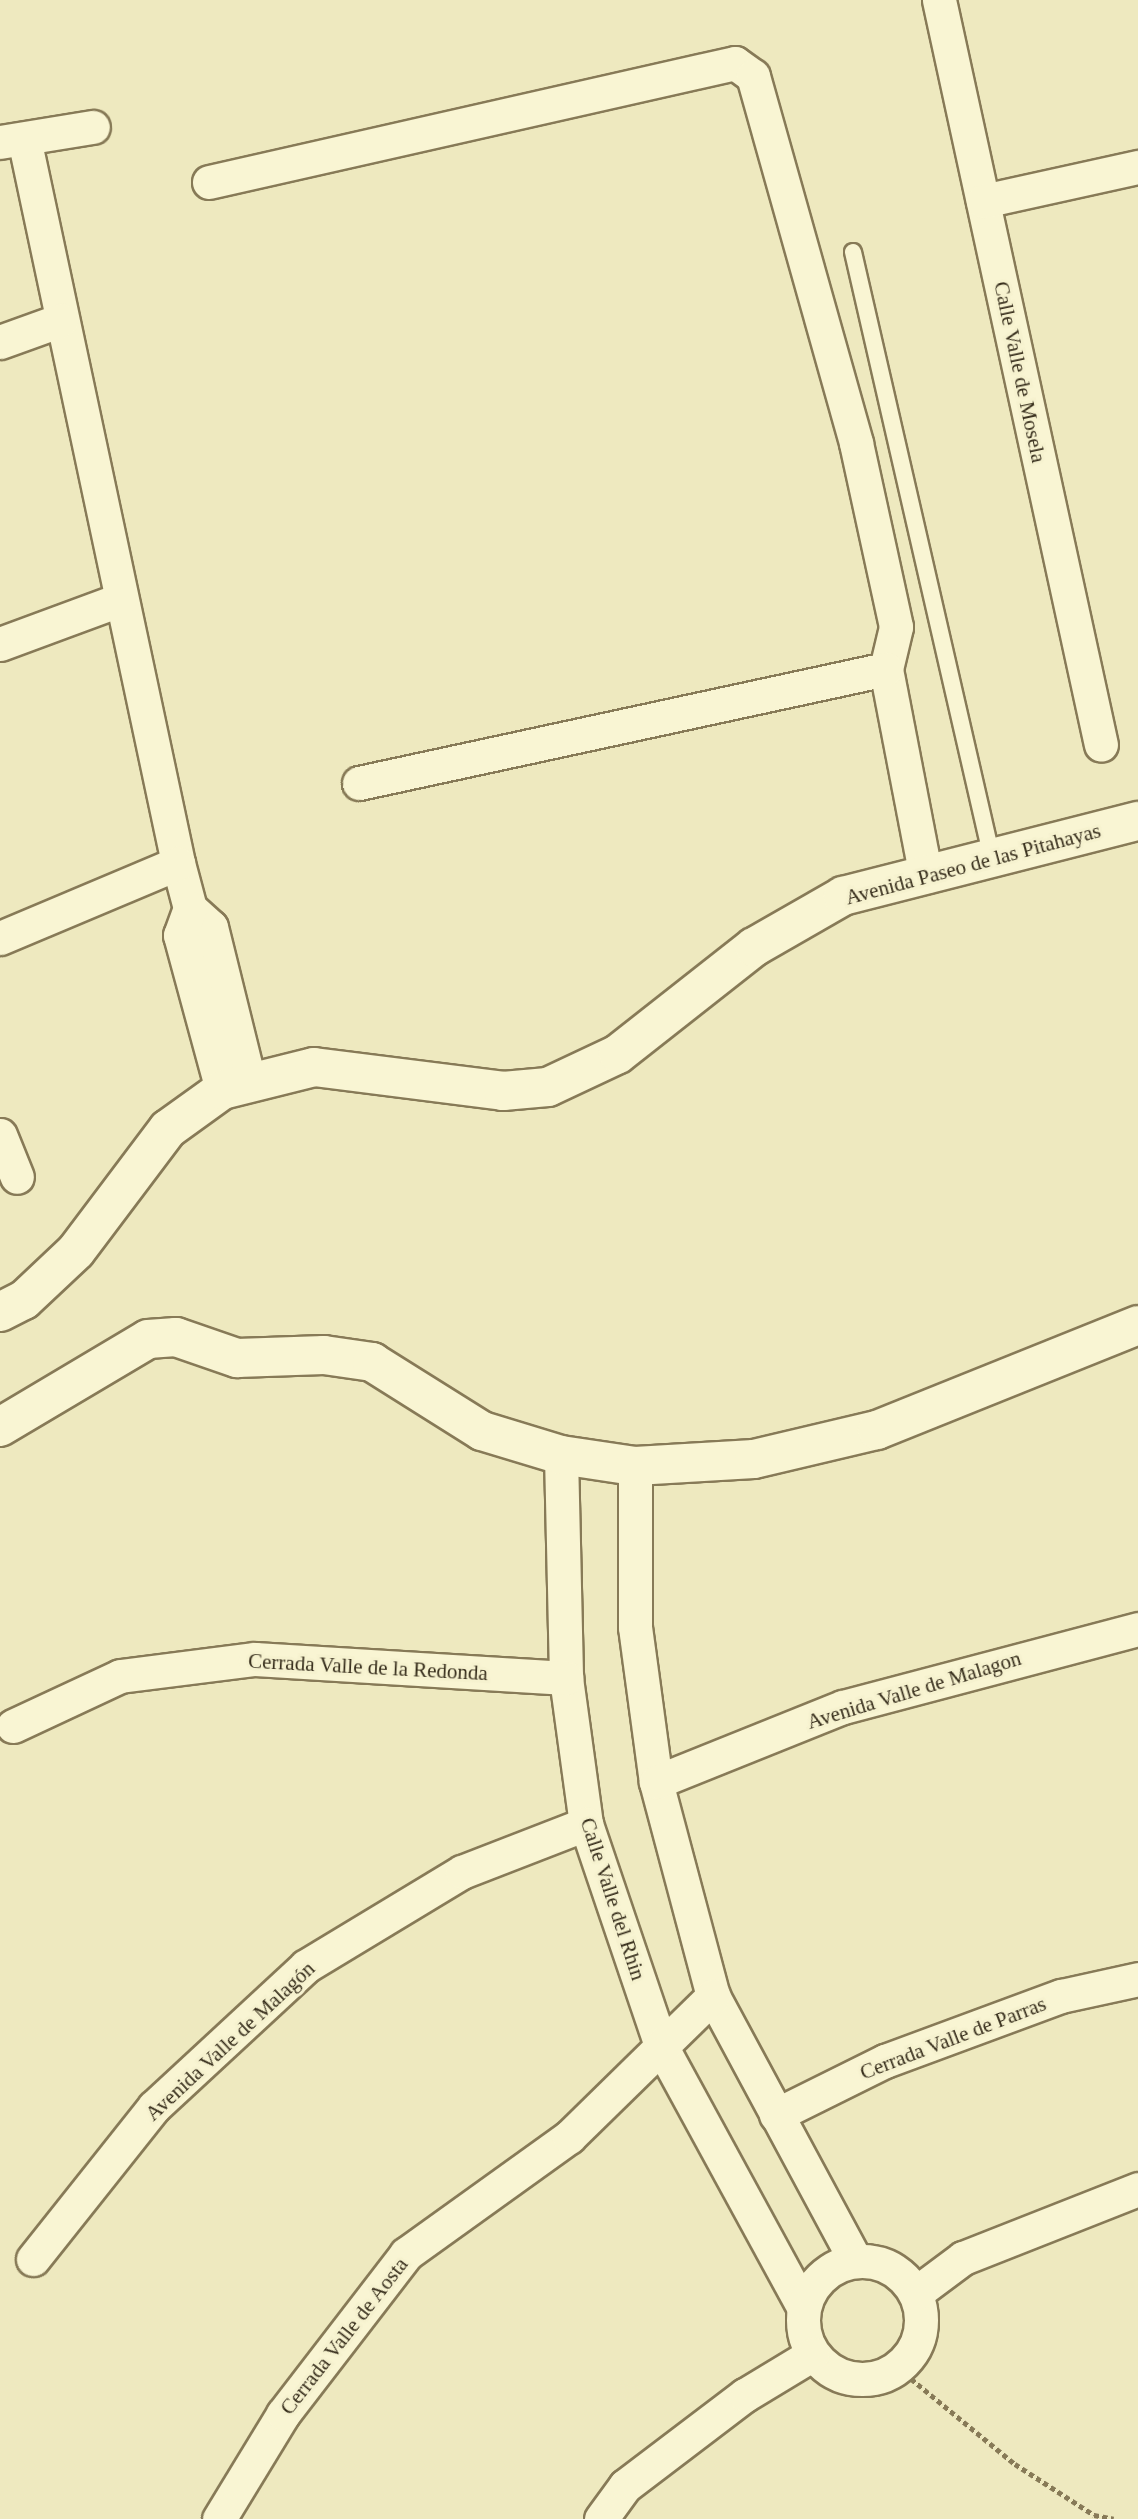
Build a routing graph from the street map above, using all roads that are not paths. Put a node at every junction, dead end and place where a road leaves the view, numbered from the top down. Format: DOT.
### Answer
graph roads {
  1 [pos="939,0"];
  2 [pos="93,127"];
  3 [pos="13,142"];
  4 [pos="1138,167"];
  5 [pos="209,182"];
  6 [pos="983,201"];
  7 [pos="853,252"];
  8 [pos="61,320"];
  9 [pos="0,342"];
  10 [pos="119,600"];
  11 [pos="0,644"];
  12 [pos="886,669"];
  13 [pos="1101,745"];
  14 [pos="359,783"];
  15 [pos="1138,821"];
  16 [pos="992,860"];
  17 [pos="178,863"];
  18 [pos="926,876"];
  19 [pos="0,938"];
  20 [pos="235,1085"];
  21 [pos="0,1135"];
  22 [pos="17,1177"];
  23 [pos="0,1312"];
  24 [pos="1138,1325"];
  25 [pos="0,1427"];
  26 [pos="561,1455"];
  27 [pos="635,1466"];
  28 [pos="1138,1629"];
  29 [pos="566,1678"];
  30 [pos="13,1726"];
  31 [pos="656,1782"];
  32 [pos="586,1824"];
  33 [pos="1138,1979"];
  34 [pos="713,1996"];
  35 [pos="661,2046"];
  36 [pos="775,2115"];
  37 [pos="1138,2189"];
  38 [pos="33,2259"];
  39 [pos="855,2260"];
  40 [pos="916,2293"];
  41 [pos="803,2306"];
  42 [pos="813,2354"];
  43 [pos="219,2519"];
  44 [pos="601,2519"];
  1 -- 6 [label="street, Calle Valle de Mosela"];
  2 -- 3 [label="street"];
  3 -- 8 [label="street"];
  4 -- 6 [label="street"];
  5 -- 12 [label="street"];
  6 -- 13 [label="street, Calle Valle de Mosela"];
  7 -- 16 [label="lane"];
  8 -- 9 [label="street"];
  8 -- 10 [label="street"];
  10 -- 11 [label="street"];
  10 -- 17 [label="street"];
  12 -- 14 [label="street"];
  12 -- 18 [label="street"];
  15 -- 16 [label="street, Avenida Paseo de las Pitahayas"];
  16 -- 18 [label="street, Avenida Paseo de las Pitahayas"];
  17 -- 19 [label="street"];
  17 -- 20 [label="street"];
  18 -- 20 [label="street, Avenida Paseo de las Pitahayas"];
  20 -- 23 [label="street, Avenida Paseo de las Pitahayas"];
  21 -- 22 [label="street"];
  24 -- 27 [label="street"];
  25 -- 26 [label="street"];
  26 -- 27 [label="street"];
  26 -- 29 [label="street, Calle Valle del Rhin"];
  27 -- 31 [label="street"];
  28 -- 31 [label="street, Avenida Valle de Malagon"];
  29 -- 30 [label="street, Cerrada Valle de la Redonda"];
  29 -- 32 [label="street, Calle Valle del Rhin"];
  31 -- 34 [label="street"];
  32 -- 35 [label="street, Calle Valle del Rhin"];
  32 -- 38 [label="street, Avenida Valle de Malagón"];
  33 -- 36 [label="street, Cerrada Valle de Parras"];
  34 -- 35 [label="street, Cerrada Valle de Aosta"];
  34 -- 36 [label="street"];
  35 -- 41 [label="street, Calle Valle del Rhin"];
  35 -- 43 [label="street, Cerrada Valle de Aosta"];
  36 -- 39 [label="street"];
  37 -- 40 [label="street"];
  39 -- 40 [label="street"];
  39 -- 41 [label="street"];
  40 -- 42 [label="street"];
  41 -- 42 [label="street"];
  42 -- 44 [label="street"];
}
